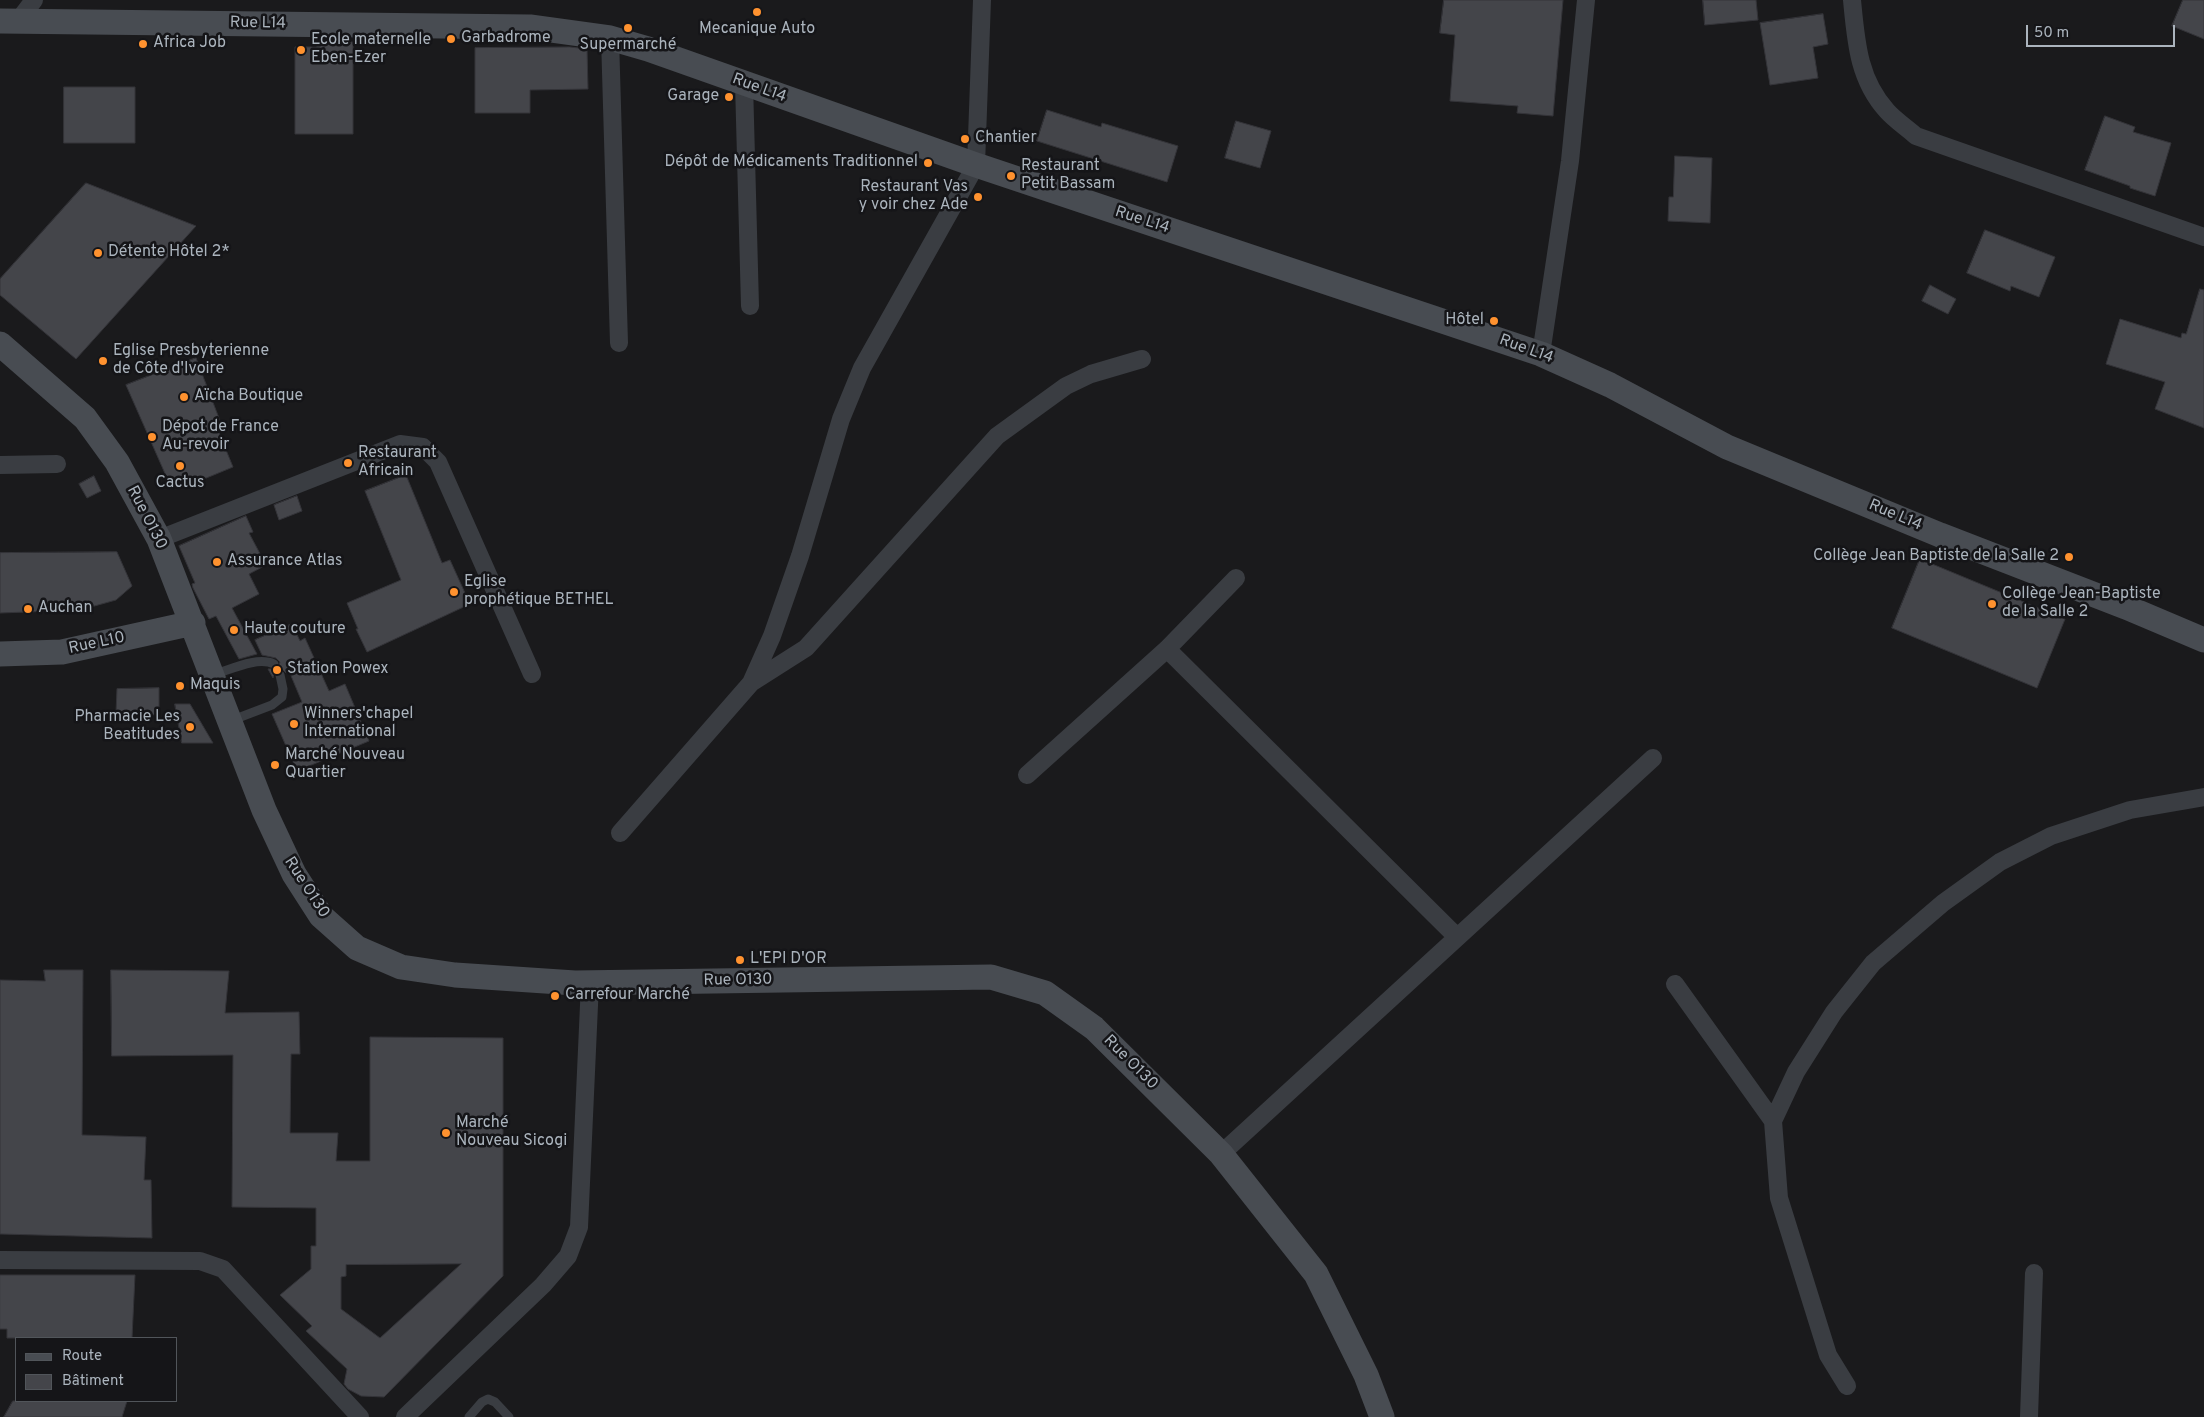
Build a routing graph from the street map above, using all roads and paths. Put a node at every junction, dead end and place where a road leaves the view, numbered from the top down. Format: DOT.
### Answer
graph roads {
  1 [pos="34,0"];
  2 [pos="982,0"];
  3 [pos="1586,0"];
  4 [pos="1852,0"];
  5 [pos="9,21"];
  6 [pos="610,38"];
  7 [pos="744,83"];
  8 [pos="976,166"];
  9 [pos="2204,237"];
  10 [pos="750,306"];
  11 [pos="619,343"];
  12 [pos="0,344"];
  13 [pos="1541,354"];
  14 [pos="1142,359"];
  15 [pos="57,464"];
  16 [pos="0,465"];
  17 [pos="159,539"];
  18 [pos="1236,578"];
  19 [pos="192,623"];
  20 [pos="2204,640"];
  21 [pos="1167,649"];
  22 [pos="0,654"];
  23 [pos="274,664"];
  24 [pos="532,674"];
  25 [pos="212,675"];
  26 [pos="280,675"];
  27 [pos="751,683"];
  28 [pos="229,721"];
  29 [pos="1653,758"];
  30 [pos="1027,775"];
  31 [pos="2204,797"];
  32 [pos="620,833"];
  33 [pos="1457,937"];
  34 [pos="590,983"];
  35 [pos="1676,984"];
  36 [pos="1773,1121"];
  37 [pos="1221,1154"];
  38 [pos="0,1260"];
  39 [pos="2034,1273"];
  40 [pos="1848,1386"];
  41 [pos="360,1417"];
  42 [pos="405,1417"];
  43 [pos="469,1417"];
  44 [pos="509,1417"];
  45 [pos="1382,1417"];
  46 [pos="2029,1417"];
  1 -- 5 [label="street"];
  2 -- 8 [label="street"];
  3 -- 13 [label="street"];
  4 -- 9 [label="street"];
  5 -- 6 [label="street, Rue L14"];
  6 -- 7 [label="street, Rue L14"];
  6 -- 11 [label="street"];
  7 -- 8 [label="street, Rue L14"];
  7 -- 10 [label="street"];
  8 -- 13 [label="street, Rue L14"];
  8 -- 27 [label="street"];
  12 -- 17 [label="street, Rue O130"];
  13 -- 20 [label="street, Rue L14"];
  14 -- 27 [label="street"];
  15 -- 16 [label="street"];
  17 -- 19 [label="street, Rue O130"];
  17 -- 24 [label="street"];
  18 -- 21 [label="street"];
  19 -- 22 [label="street, Rue L10"];
  19 -- 25 [label="street, Rue O130"];
  21 -- 30 [label="street"];
  21 -- 33 [label="street"];
  23 -- 25 [label="lane"];
  25 -- 28 [label="street, Rue O130"];
  26 -- 28 [label="lane"];
  27 -- 32 [label="street"];
  28 -- 34 [label="street, Rue O130"];
  29 -- 33 [label="street"];
  31 -- 36 [label="street"];
  33 -- 37 [label="street"];
  34 -- 37 [label="street, Rue O130"];
  34 -- 42 [label="street"];
  35 -- 36 [label="street"];
  36 -- 40 [label="street"];
  37 -- 45 [label="street, Rue O130"];
  38 -- 41 [label="street"];
  39 -- 46 [label="street"];
  43 -- 44 [label="lane"];
}
